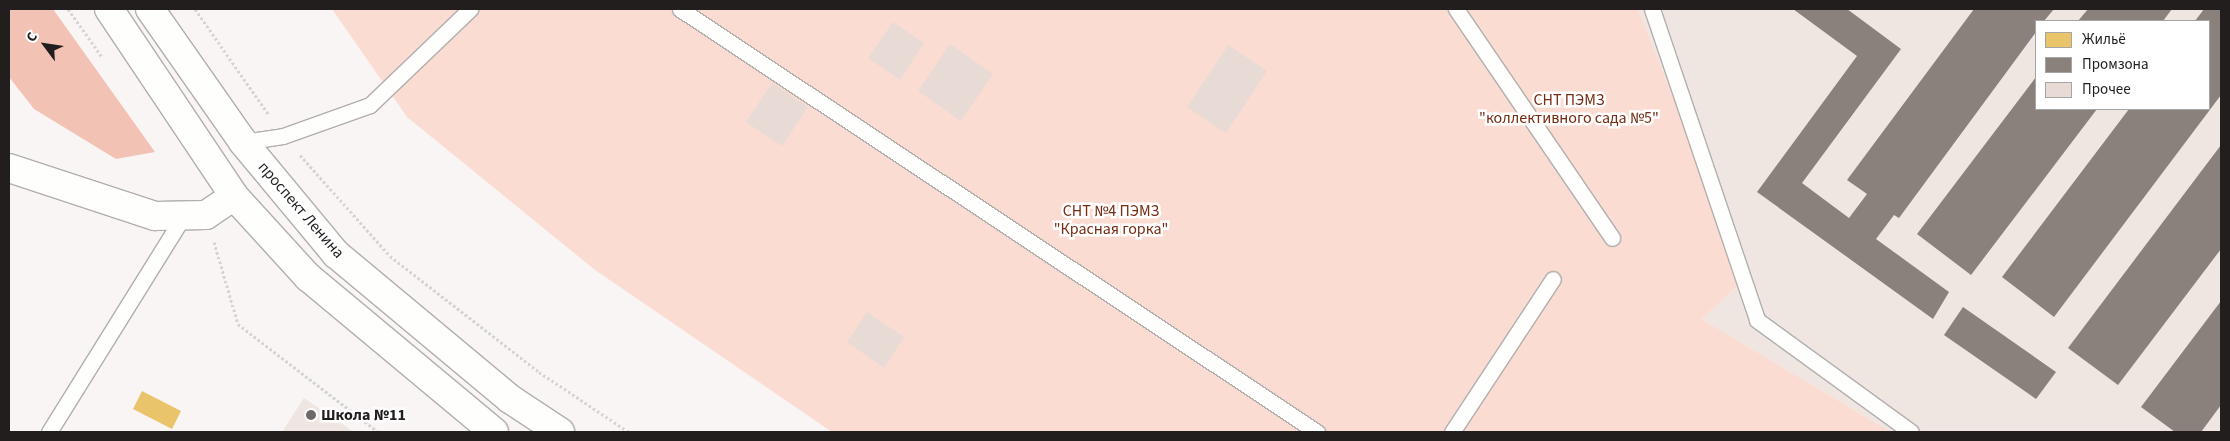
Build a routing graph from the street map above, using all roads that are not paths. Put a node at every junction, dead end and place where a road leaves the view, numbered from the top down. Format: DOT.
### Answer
graph roads {
  1 [pos="108,9"];
  2 [pos="150,9"];
  3 [pos="470,9"];
  4 [pos="680,9"];
  5 [pos="1456,9"];
  6 [pos="1652,9"];
  7 [pos="242,142"];
  8 [pos="9,168"];
  9 [pos="234,196"];
  10 [pos="195,215"];
  11 [pos="1612,238"];
  12 [pos="1553,280"];
  13 [pos="49,432"];
  14 [pos="494,432"];
  15 [pos="560,432"];
  16 [pos="1317,432"];
  17 [pos="1452,432"];
  18 [pos="1911,432"];
  1 -- 9 [label="main road"];
  2 -- 7 [label="main road, проспект Ленина"];
  3 -- 7 [label="lane"];
  4 -- 16 [label="lane"];
  5 -- 11 [label="lane"];
  6 -- 18 [label="lane"];
  7 -- 15 [label="main road, проспект Ленина"];
  8 -- 10 [label="main road"];
  9 -- 10 [label="main road"];
  9 -- 14 [label="main road"];
  10 -- 13 [label="lane"];
  12 -- 17 [label="lane"];
}
